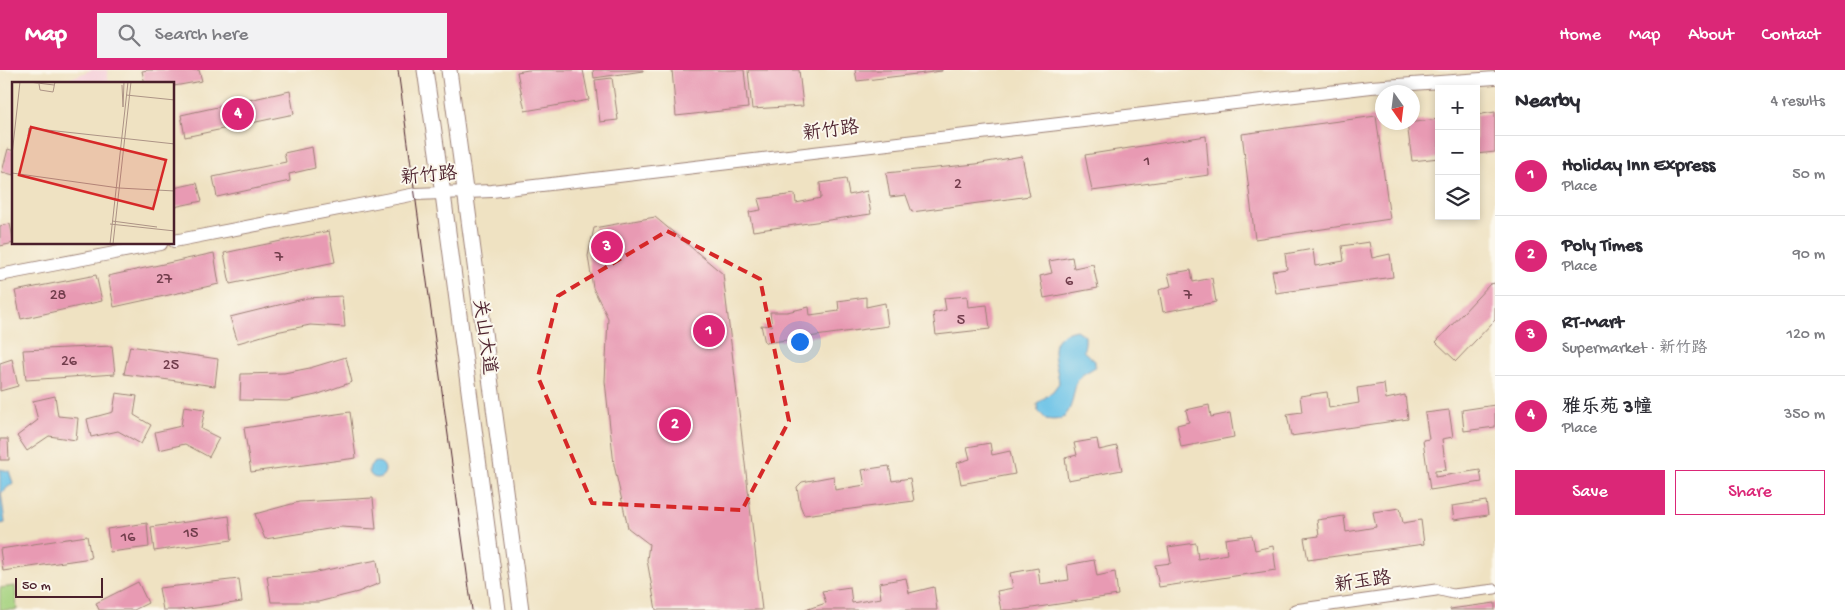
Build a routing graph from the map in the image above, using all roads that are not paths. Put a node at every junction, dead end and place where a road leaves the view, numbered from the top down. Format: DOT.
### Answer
graph roads {
  1 [pos="425,70"];
  2 [pos="448,70"];
  3 [pos="1495,78"];
  4 [pos="464,192"];
  5 [pos="444,194"];
  6 [pos="175,241"];
  7 [pos="155,245"];
  8 [pos="0,275"];
  9 [pos="1495,589"];
  10 [pos="1436,590"];
  11 [pos="498,610"];
  12 [pos="521,610"];
  13 [pos="1295,610"];
  1 -- 5 [label="main road, 关山大道"];
  2 -- 4 [label="main road, 关山大道"];
  3 -- 4 [label="main road, 新竹路"];
  4 -- 5 [label="main road, 新竹路"];
  4 -- 12 [label="main road, 关山大道"];
  5 -- 6 [label="main road, 新竹路"];
  5 -- 11 [label="main road, 关山大道"];
  7 -- 8 [label="main road"];
  9 -- 10 [label="street"];
  10 -- 13 [label="street, 新玉路"];
}
